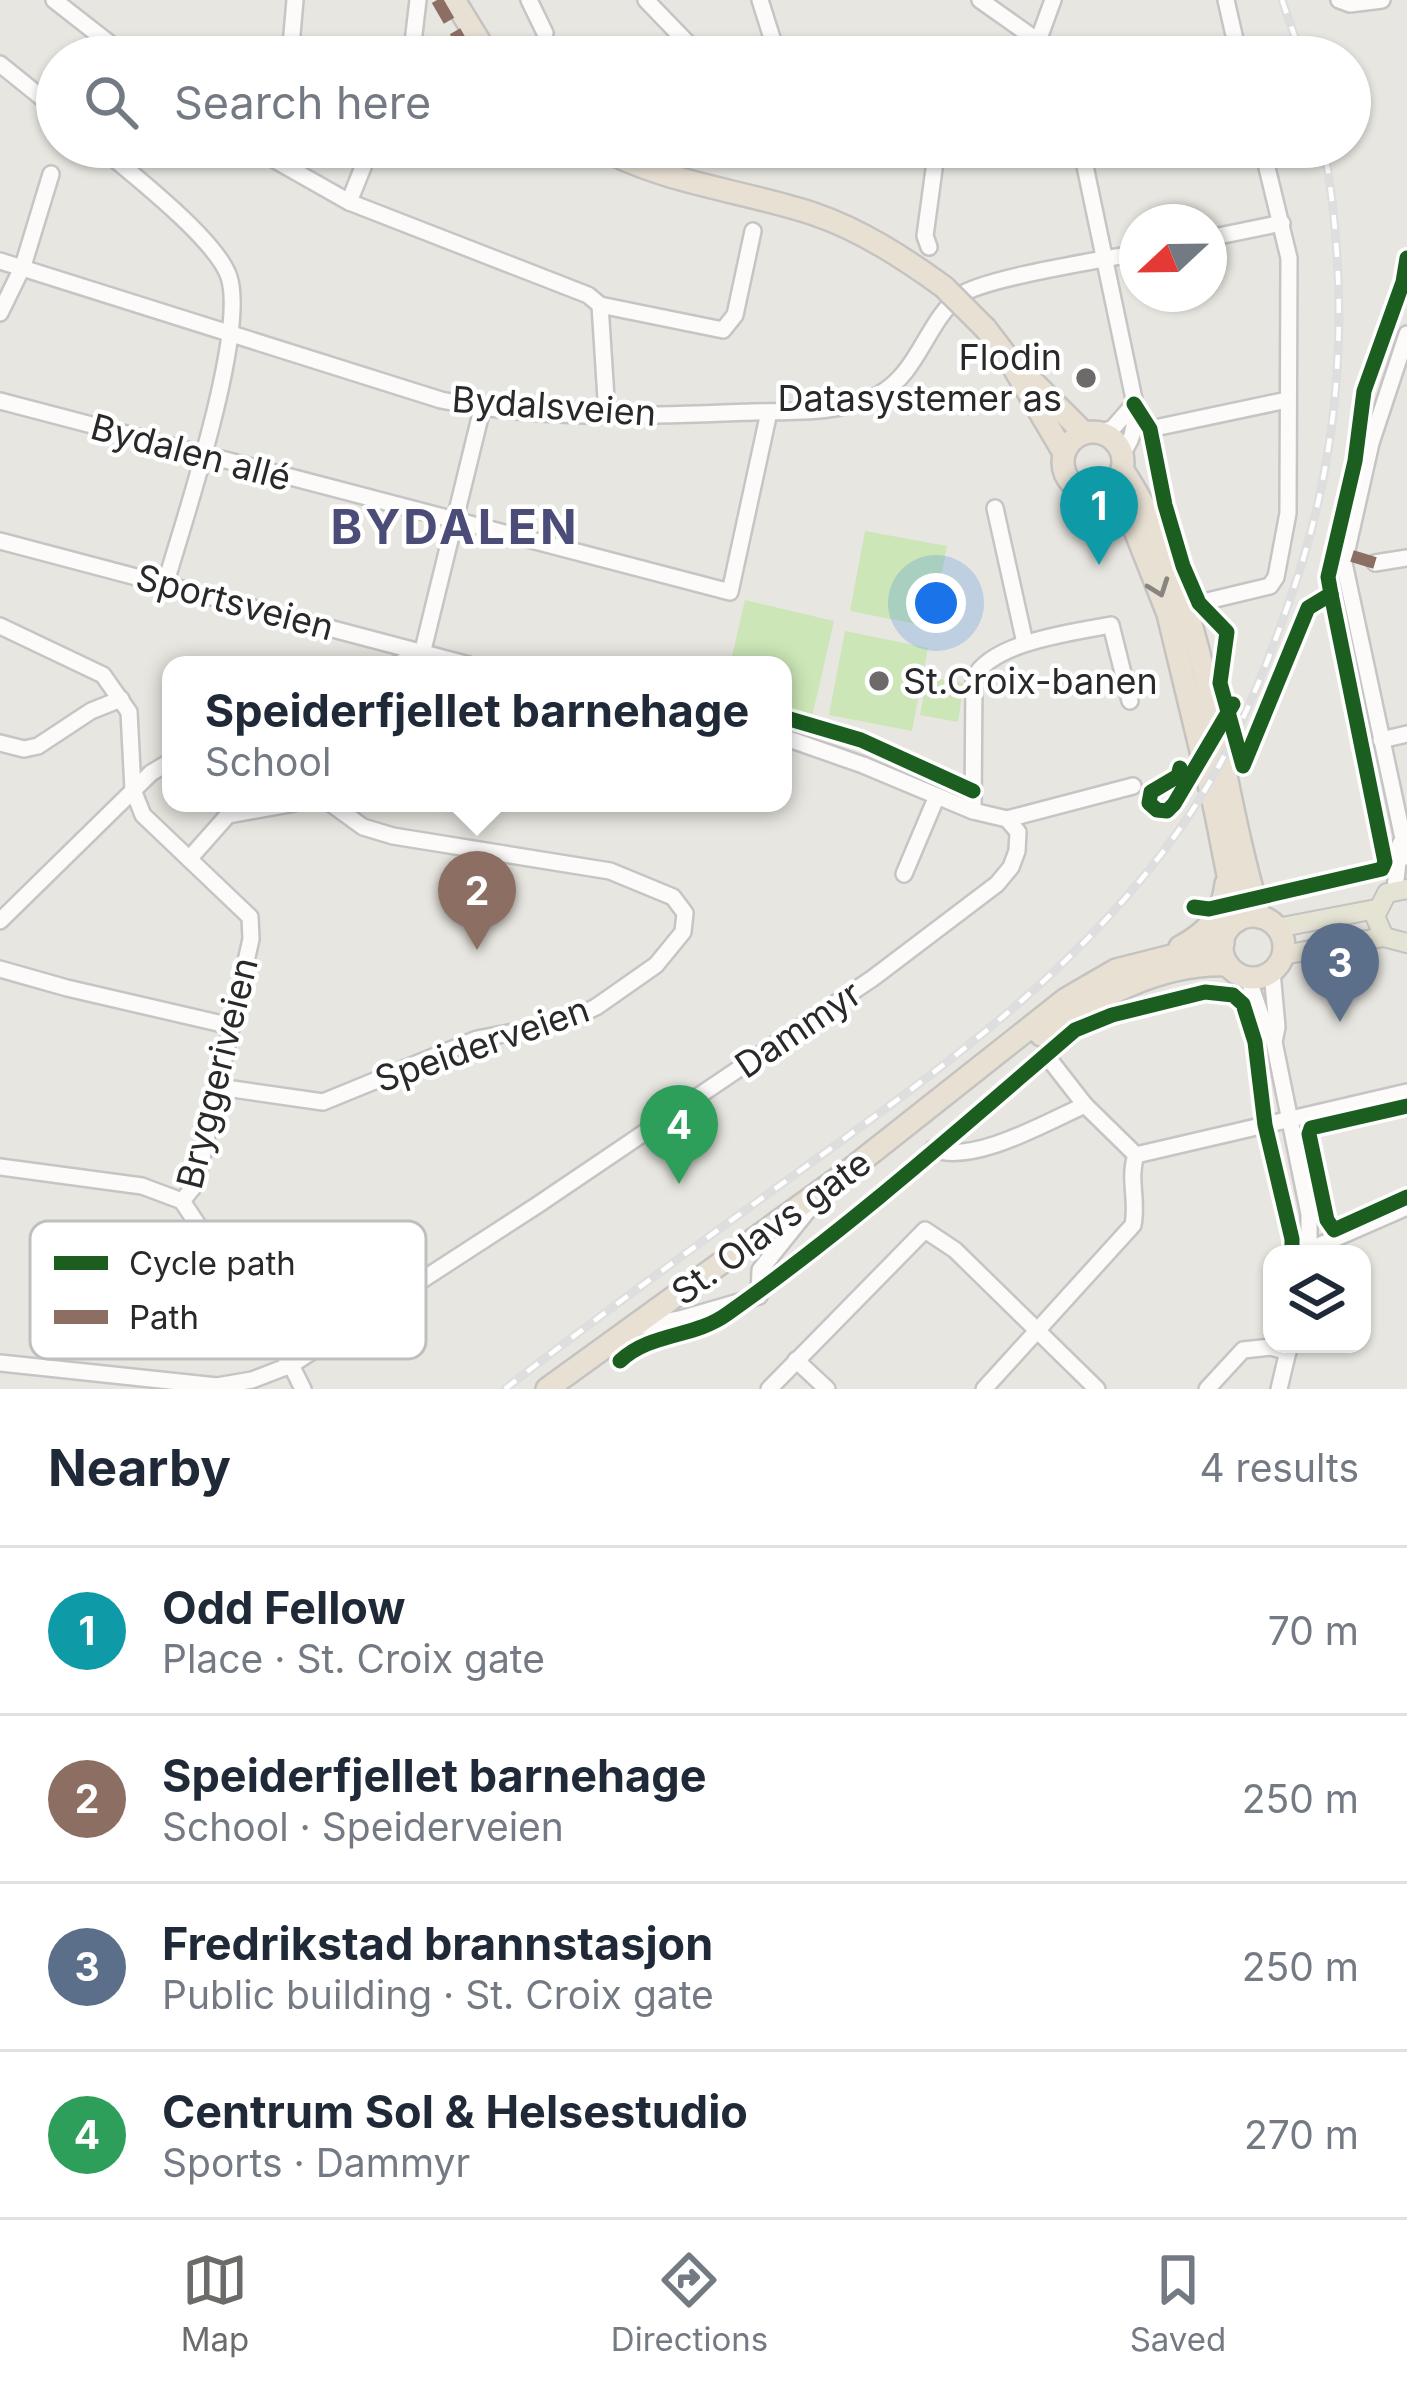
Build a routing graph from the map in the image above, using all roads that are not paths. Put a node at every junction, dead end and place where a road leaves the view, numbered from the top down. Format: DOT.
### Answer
graph roads {
  1 [pos="54,0"];
  2 [pos="295,0"];
  3 [pos="418,0"];
  4 [pos="454,0"];
  5 [pos="529,0"];
  6 [pos="646,0"];
  7 [pos="760,0"];
  8 [pos="980,0"];
  9 [pos="1053,0"];
  10 [pos="1226,0"];
  11 [pos="1340,0"];
  12 [pos="1382,0"];
  13 [pos="545,33"];
  14 [pos="100,36"];
  15 [pos="292,36"];
  16 [pos="414,36"];
  17 [pos="476,36"];
  18 [pos="681,36"];
  19 [pos="771,36"];
  20 [pos="1031,36"];
  21 [pos="1040,36"];
  22 [pos="1235,36"];
  23 [pos="0,64"];
  24 [pos="36,93"];
  25 [pos="123,168"];
  26 [pos="292,168"];
  27 [pos="363,168"];
  28 [pos="655,168"];
  29 [pos="934,168"];
  30 [pos="1086,168"];
  31 [pos="1268,168"];
  32 [pos="51,174"];
  33 [pos="349,202"];
  34 [pos="1282,223"];
  35 [pos="753,232"];
  36 [pos="1227,234"];
  37 [pos="929,247"];
  38 [pos="1119,256"];
  39 [pos="1106,259"];
  40 [pos="0,261"];
  41 [pos="23,266"];
  42 [pos="600,305"];
  43 [pos="0,313"];
  44 [pos="1407,334"];
  45 [pos="230,335"];
  46 [pos="1008,358"];
  47 [pos="1399,377"];
  48 [pos="0,400"];
  49 [pos="1287,400"];
  50 [pos="1134,404"];
  51 [pos="482,409"];
  52 [pos="769,412"];
  53 [pos="607,414"];
  54 [pos="1150,428"];
  55 [pos="1093,433"];
  56 [pos="1064,453"];
  57 [pos="202,456"];
  58 [pos="1122,461"];
  59 [pos="1099,492"];
  60 [pos="995,508"];
  61 [pos="453,520"];
  62 [pos="0,541"];
  63 [pos="1407,557"];
  64 [pos="1375,563"];
  65 [pos="166,582"];
  66 [pos="1198,603"];
  67 [pos="0,626"];
  68 [pos="1025,643"];
  69 [pos="422,654"];
  70 [pos="417,656"];
  71 [pos="431,656"];
  72 [pos="121,699"];
  73 [pos="1130,701"];
  74 [pos="1407,734"];
  75 [pos="792,740"];
  76 [pos="1381,740"];
  77 [pos="0,743"];
  78 [pos="162,768"];
  79 [pos="1133,786"];
  80 [pos="133,790"];
  81 [pos="937,796"];
  82 [pos="973,811"];
  83 [pos="240,812"];
  84 [pos="342,812"];
  85 [pos="1007,819"];
  86 [pos="1401,835"];
  87 [pos="1407,856"];
  88 [pos="189,860"];
  89 [pos="1227,872"];
  90 [pos="904,874"];
  91 [pos="1401,889"];
  92 [pos="1376,909"];
  93 [pos="0,921"];
  94 [pos="1258,922"];
  95 [pos="1384,937"];
  96 [pos="1407,943"];
  97 [pos="1225,954"];
  98 [pos="1156,960"];
  99 [pos="1277,964"];
  100 [pos="0,969"];
  101 [pos="1248,978"];
  102 [pos="230,1026"];
  103 [pos="1274,1042"];
  104 [pos="1046,1055"];
  105 [pos="218,1088"];
  106 [pos="1407,1093"];
  107 [pos="936,1105"];
  108 [pos="1084,1105"];
  109 [pos="1290,1119"];
  110 [pos="933,1149"];
  111 [pos="1136,1155"];
  112 [pos="0,1167"];
  113 [pos="825,1188"];
  114 [pos="182,1201"];
  115 [pos="1407,1207"];
  116 [pos="195,1221"];
  117 [pos="1310,1245"];
  118 [pos="1323,1245"];
  119 [pos="426,1278"];
  120 [pos="633,1327"];
  121 [pos="1036,1331"];
  122 [pos="1263,1348"];
  123 [pos="1287,1353"];
  124 [pos="287,1359"];
  125 [pos="300,1359"];
  126 [pos="796,1360"];
  127 [pos="0,1363"];
  128 [pos="291,1365"];
  129 [pos="123,1383"];
  130 [pos="303,1389"];
  131 [pos="547,1389"];
  132 [pos="769,1389"];
  133 [pos="826,1389"];
  134 [pos="984,1389"];
  135 [pos="1097,1389"];
  136 [pos="1207,1389"];
  137 [pos="1279,1389"];
  1 -- 14 [label="street"];
  2 -- 15 [label="street"];
  3 -- 16 [label="street"];
  4 -- 17 [label="highway"];
  5 -- 13 [label="street"];
  6 -- 18 [label="street"];
  7 -- 19 [label="street"];
  8 -- 20 [label="street"];
  9 -- 21 [label="street"];
  10 -- 22 [label="street"];
  11 -- 12 [label="street"];
  23 -- 24 [label="street"];
  25 -- 45 [label="street"];
  26 -- 33 [label="street"];
  27 -- 33 [label="street"];
  28 -- 46 [label="highway, bridge"];
  29 -- 37 [label="street"];
  30 -- 39 [label="street"];
  31 -- 34 [label="street"];
  32 -- 41 [label="street"];
  33 -- 42 [label="street"];
  34 -- 36 [label="street"];
  34 -- 49 [label="street"];
  35 -- 42 [label="street"];
  38 -- 39 [label="street"];
  39 -- 50 [label="street"];
  39 -- 52 [label="street, Bydalsveien"];
  40 -- 41 [label="street, Bydalsveien"];
  41 -- 43 [label="street"];
  41 -- 45 [label="street, Bydalsveien"];
  42 -- 53 [label="street"];
  44 -- 47 [label="street"];
  45 -- 51 [label="street, Bydalsveien"];
  45 -- 57 [label="street"];
  46 -- 55 [label="highway"];
  46 -- 56 [label="highway"];
  47 -- 76 [label="street"];
  48 -- 57 [label="street, Bydalen allé"];
  49 -- 54 [label="street"];
  49 -- 66 [label="street"];
  50 -- 55 [label="street"];
  50 -- 58 [label="street"];
  51 -- 53 [label="street, Bydalsveien"];
  51 -- 61 [label="street"];
  52 -- 53 [label="street, Bydalsveien"];
  52 -- 61 [label="street, Bydalen allé"];
  55 -- 56 [label="highway"];
  55 -- 58 [label="highway"];
  56 -- 59 [label="highway"];
  57 -- 61 [label="street, Bydalen allé"];
  57 -- 65 [label="street"];
  58 -- 59 [label="highway"];
  58 -- 94 [label="highway"];
  59 -- 89 [label="highway, one-way"];
  60 -- 68 [label="street"];
  61 -- 69 [label="street"];
  62 -- 65 [label="street, Sportsveien"];
  63 -- 64 [label="street"];
  65 -- 69 [label="street, Sportsveien"];
  67 -- 72 [label="street"];
  68 -- 73 [label="street"];
  68 -- 82 [label="street"];
  69 -- 70 [label="street"];
  69 -- 71 [label="street, Sportsveien"];
  72 -- 77 [label="street"];
  72 -- 80 [label="street"];
  74 -- 76 [label="street"];
  75 -- 81 [label="street"];
  76 -- 86 [label="street"];
  78 -- 80 [label="street"];
  79 -- 85 [label="street"];
  80 -- 88 [label="street, Bryggeriveien"];
  80 -- 93 [label="street"];
  81 -- 82 [label="street"];
  81 -- 90 [label="street"];
  82 -- 85 [label="street"];
  83 -- 88 [label="street"];
  84 -- 105 [label="street, Speiderveien"];
  85 -- 119 [label="street, Dammyr"];
  86 -- 87 [label="street"];
  86 -- 91 [label="street"];
  88 -- 102 [label="street, Bryggeriveien"];
  89 -- 94 [label="highway"];
  89 -- 98 [label="highway"];
  91 -- 92 [label="main road"];
  92 -- 94 [label="main road"];
  92 -- 95 [label="main road"];
  94 -- 97 [label="highway"];
  94 -- 99 [label="highway"];
  95 -- 96 [label="main road"];
  95 -- 99 [label="main road"];
  97 -- 98 [label="highway, St. Olavs gate"];
  97 -- 101 [label="highway"];
  97 -- 107 [label="highway, St. Olavs gate"];
  98 -- 107 [label="highway, St. Olavs gate"];
  99 -- 101 [label="highway"];
  99 -- 103 [label="street"];
  100 -- 102 [label="street"];
  101 -- 103 [label="street"];
  102 -- 105 [label="street, Bryggeriveien"];
  103 -- 109 [label="street"];
  104 -- 108 [label="street"];
  105 -- 114 [label="street, Bryggeriveien"];
  106 -- 109 [label="street"];
  107 -- 113 [label="highway, St. Olavs gate"];
  108 -- 110 [label="street"];
  108 -- 111 [label="street"];
  109 -- 111 [label="street"];
  109 -- 117 [label="street"];
  111 -- 121 [label="street"];
  112 -- 114 [label="street"];
  113 -- 120 [label="highway, St. Olavs gate"];
  113 -- 120 [label="street"];
  114 -- 116 [label="street, Bryggeriveien"];
  115 -- 118 [label="street"];
  120 -- 131 [label="highway, St. Olavs gate"];
  121 -- 126 [label="street"];
  121 -- 134 [label="street"];
  121 -- 135 [label="street"];
  122 -- 136 [label="street"];
  123 -- 137 [label="street"];
  124 -- 128 [label="street, Bryggeriveien"];
  125 -- 128 [label="street, Dammyr"];
  126 -- 132 [label="street"];
  126 -- 133 [label="street"];
  127 -- 129 [label="street"];
  128 -- 129 [label="street"];
  128 -- 130 [label="street, Bryggeriveien"];
}
